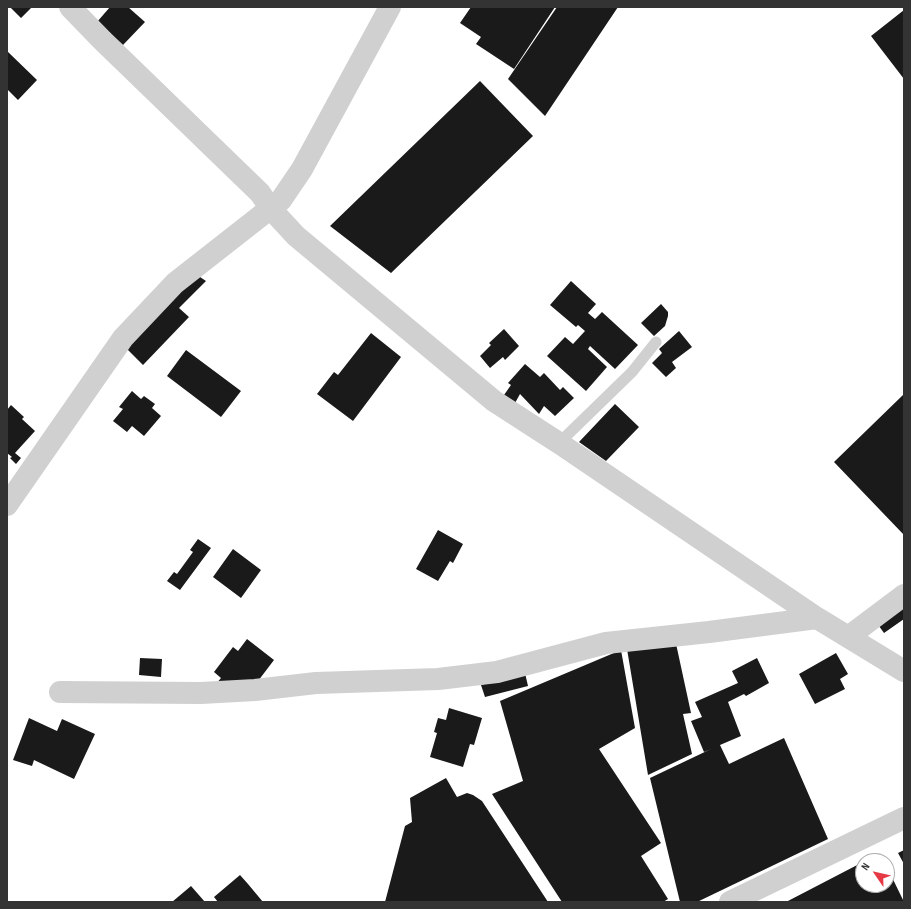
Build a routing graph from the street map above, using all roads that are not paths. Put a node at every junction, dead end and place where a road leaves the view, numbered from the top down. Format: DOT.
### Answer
graph roads {
  1 [pos="70,7"];
  2 [pos="390,7"];
  3 [pos="271,209"];
  4 [pos="656,342"];
  5 [pos="559,443"];
  6 [pos="7,505"];
  7 [pos="904,595"];
  8 [pos="817,618"];
  9 [pos="848,637"];
  10 [pos="904,671"];
  11 [pos="60,692"];
  12 [pos="904,818"];
  13 [pos="730,902"];
  1 -- 3 [label="street"];
  2 -- 3 [label="street"];
  3 -- 5 [label="street"];
  3 -- 6 [label="street"];
  4 -- 5 [label="lane"];
  5 -- 8 [label="street"];
  7 -- 9 [label="street"];
  8 -- 9 [label="street"];
  8 -- 11 [label="street"];
  9 -- 10 [label="street"];
  12 -- 13 [label="street"];
}
